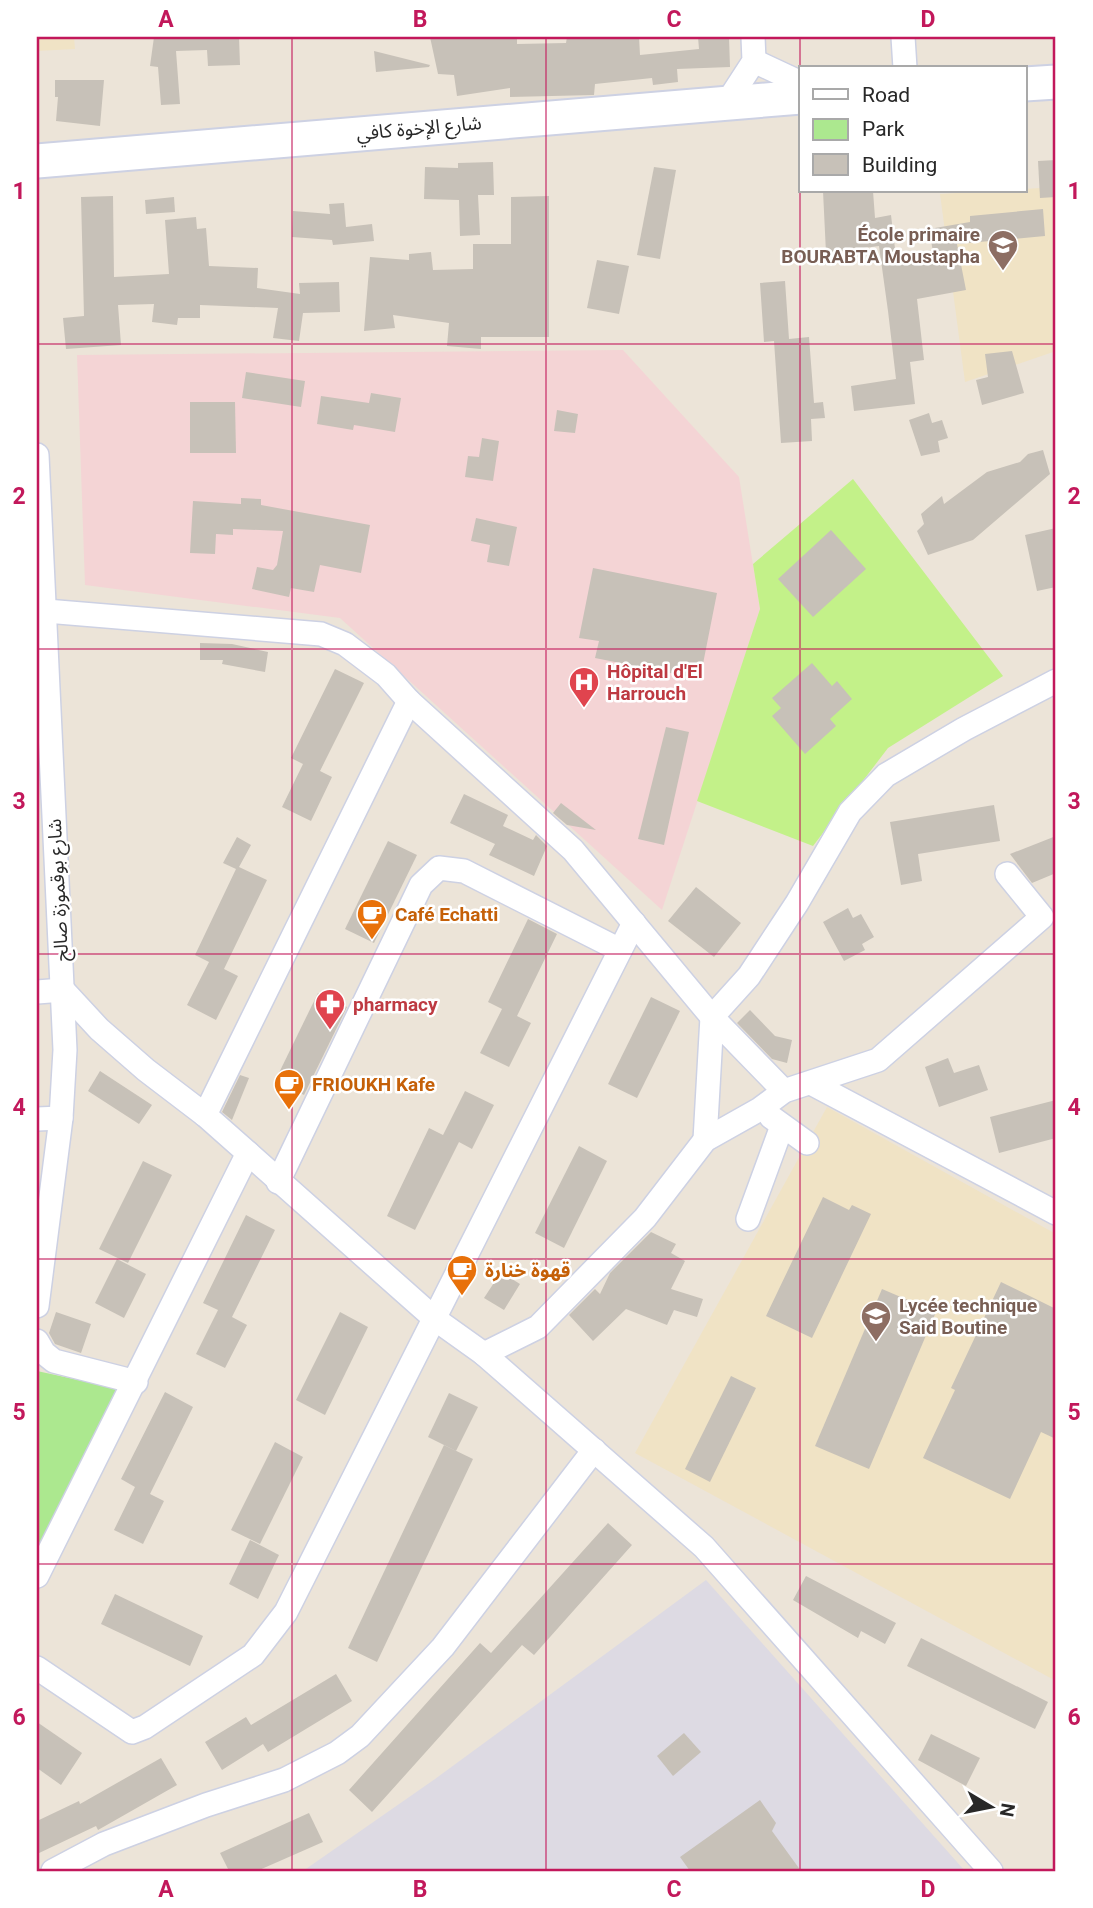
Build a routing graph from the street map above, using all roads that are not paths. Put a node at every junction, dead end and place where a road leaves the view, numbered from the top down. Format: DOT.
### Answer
graph roads {
  1 [pos="753,37"];
  2 [pos="903,37"];
  3 [pos="754,61"];
  4 [pos="905,66"];
  5 [pos="799,82"];
  6 [pos="799,97"];
  7 [pos="733,101"];
  8 [pos="37,161"];
  9 [pos="37,455"];
  10 [pos="46,611"];
  11 [pos="1056,681"];
  12 [pos="43,700"];
  13 [pos="409,701"];
  14 [pos="1007,874"];
  15 [pos="634,923"];
  16 [pos="620,950"];
  17 [pos="63,990"];
  18 [pos="37,992"];
  19 [pos="712,1017"];
  20 [pos="811,1083"];
  21 [pos="784,1091"];
  22 [pos="760,1109"];
  23 [pos="205,1115"];
  24 [pos="61,1118"];
  25 [pos="37,1119"];
  26 [pos="782,1126"];
  27 [pos="705,1140"];
  28 [pos="807,1143"];
  29 [pos="248,1153"];
  30 [pos="278,1182"];
  31 [pos="1056,1213"];
  32 [pos="748,1219"];
  33 [pos="37,1306"];
  34 [pos="435,1319"];
  35 [pos="37,1341"];
  36 [pos="484,1354"];
  37 [pos="136,1382"];
  38 [pos="593,1450"];
  39 [pos="37,1576"];
  40 [pos="37,1668"];
  41 [pos="53,1871"];
  42 [pos="991,1871"];
  1 -- 3 [label="street"];
  2 -- 4 [label="street"];
  3 -- 5 [label="street"];
  3 -- 7 [label="street"];
  6 -- 7 [label="main road, شارع الإخوة كافي"];
  7 -- 8 [label="main road, شارع الإخوة كافي"];
  9 -- 10 [label="street, شارع بوقموزة صالح"];
  10 -- 12 [label="street, شارع بوقموزة صالح"];
  10 -- 13 [label="street"];
  11 -- 19 [label="street"];
  12 -- 17 [label="street, شارع بوقموزة صالح"];
  13 -- 15 [label="street"];
  13 -- 23 [label="street"];
  14 -- 20 [label="street"];
  15 -- 16 [label="street"];
  15 -- 19 [label="street"];
  16 -- 30 [label="street"];
  16 -- 34 [label="street"];
  17 -- 18 [label="street"];
  17 -- 23 [label="street"];
  17 -- 24 [label="street, شارع بوقموزة صالح"];
  19 -- 21 [label="street"];
  19 -- 27 [label="street"];
  20 -- 21 [label="street"];
  20 -- 31 [label="street"];
  21 -- 22 [label="street"];
  22 -- 26 [label="street"];
  22 -- 27 [label="street"];
  23 -- 29 [label="street"];
  24 -- 25 [label="street"];
  24 -- 33 [label="street, شارع بوقموزة صالح"];
  26 -- 28 [label="street"];
  26 -- 32 [label="street"];
  27 -- 36 [label="street"];
  29 -- 30 [label="street"];
  29 -- 37 [label="street"];
  30 -- 34 [label="street"];
  34 -- 36 [label="street"];
  34 -- 40 [label="street"];
  35 -- 37 [label="street"];
  36 -- 38 [label="street"];
  37 -- 39 [label="street"];
  38 -- 41 [label="street"];
  38 -- 42 [label="street"];
}
